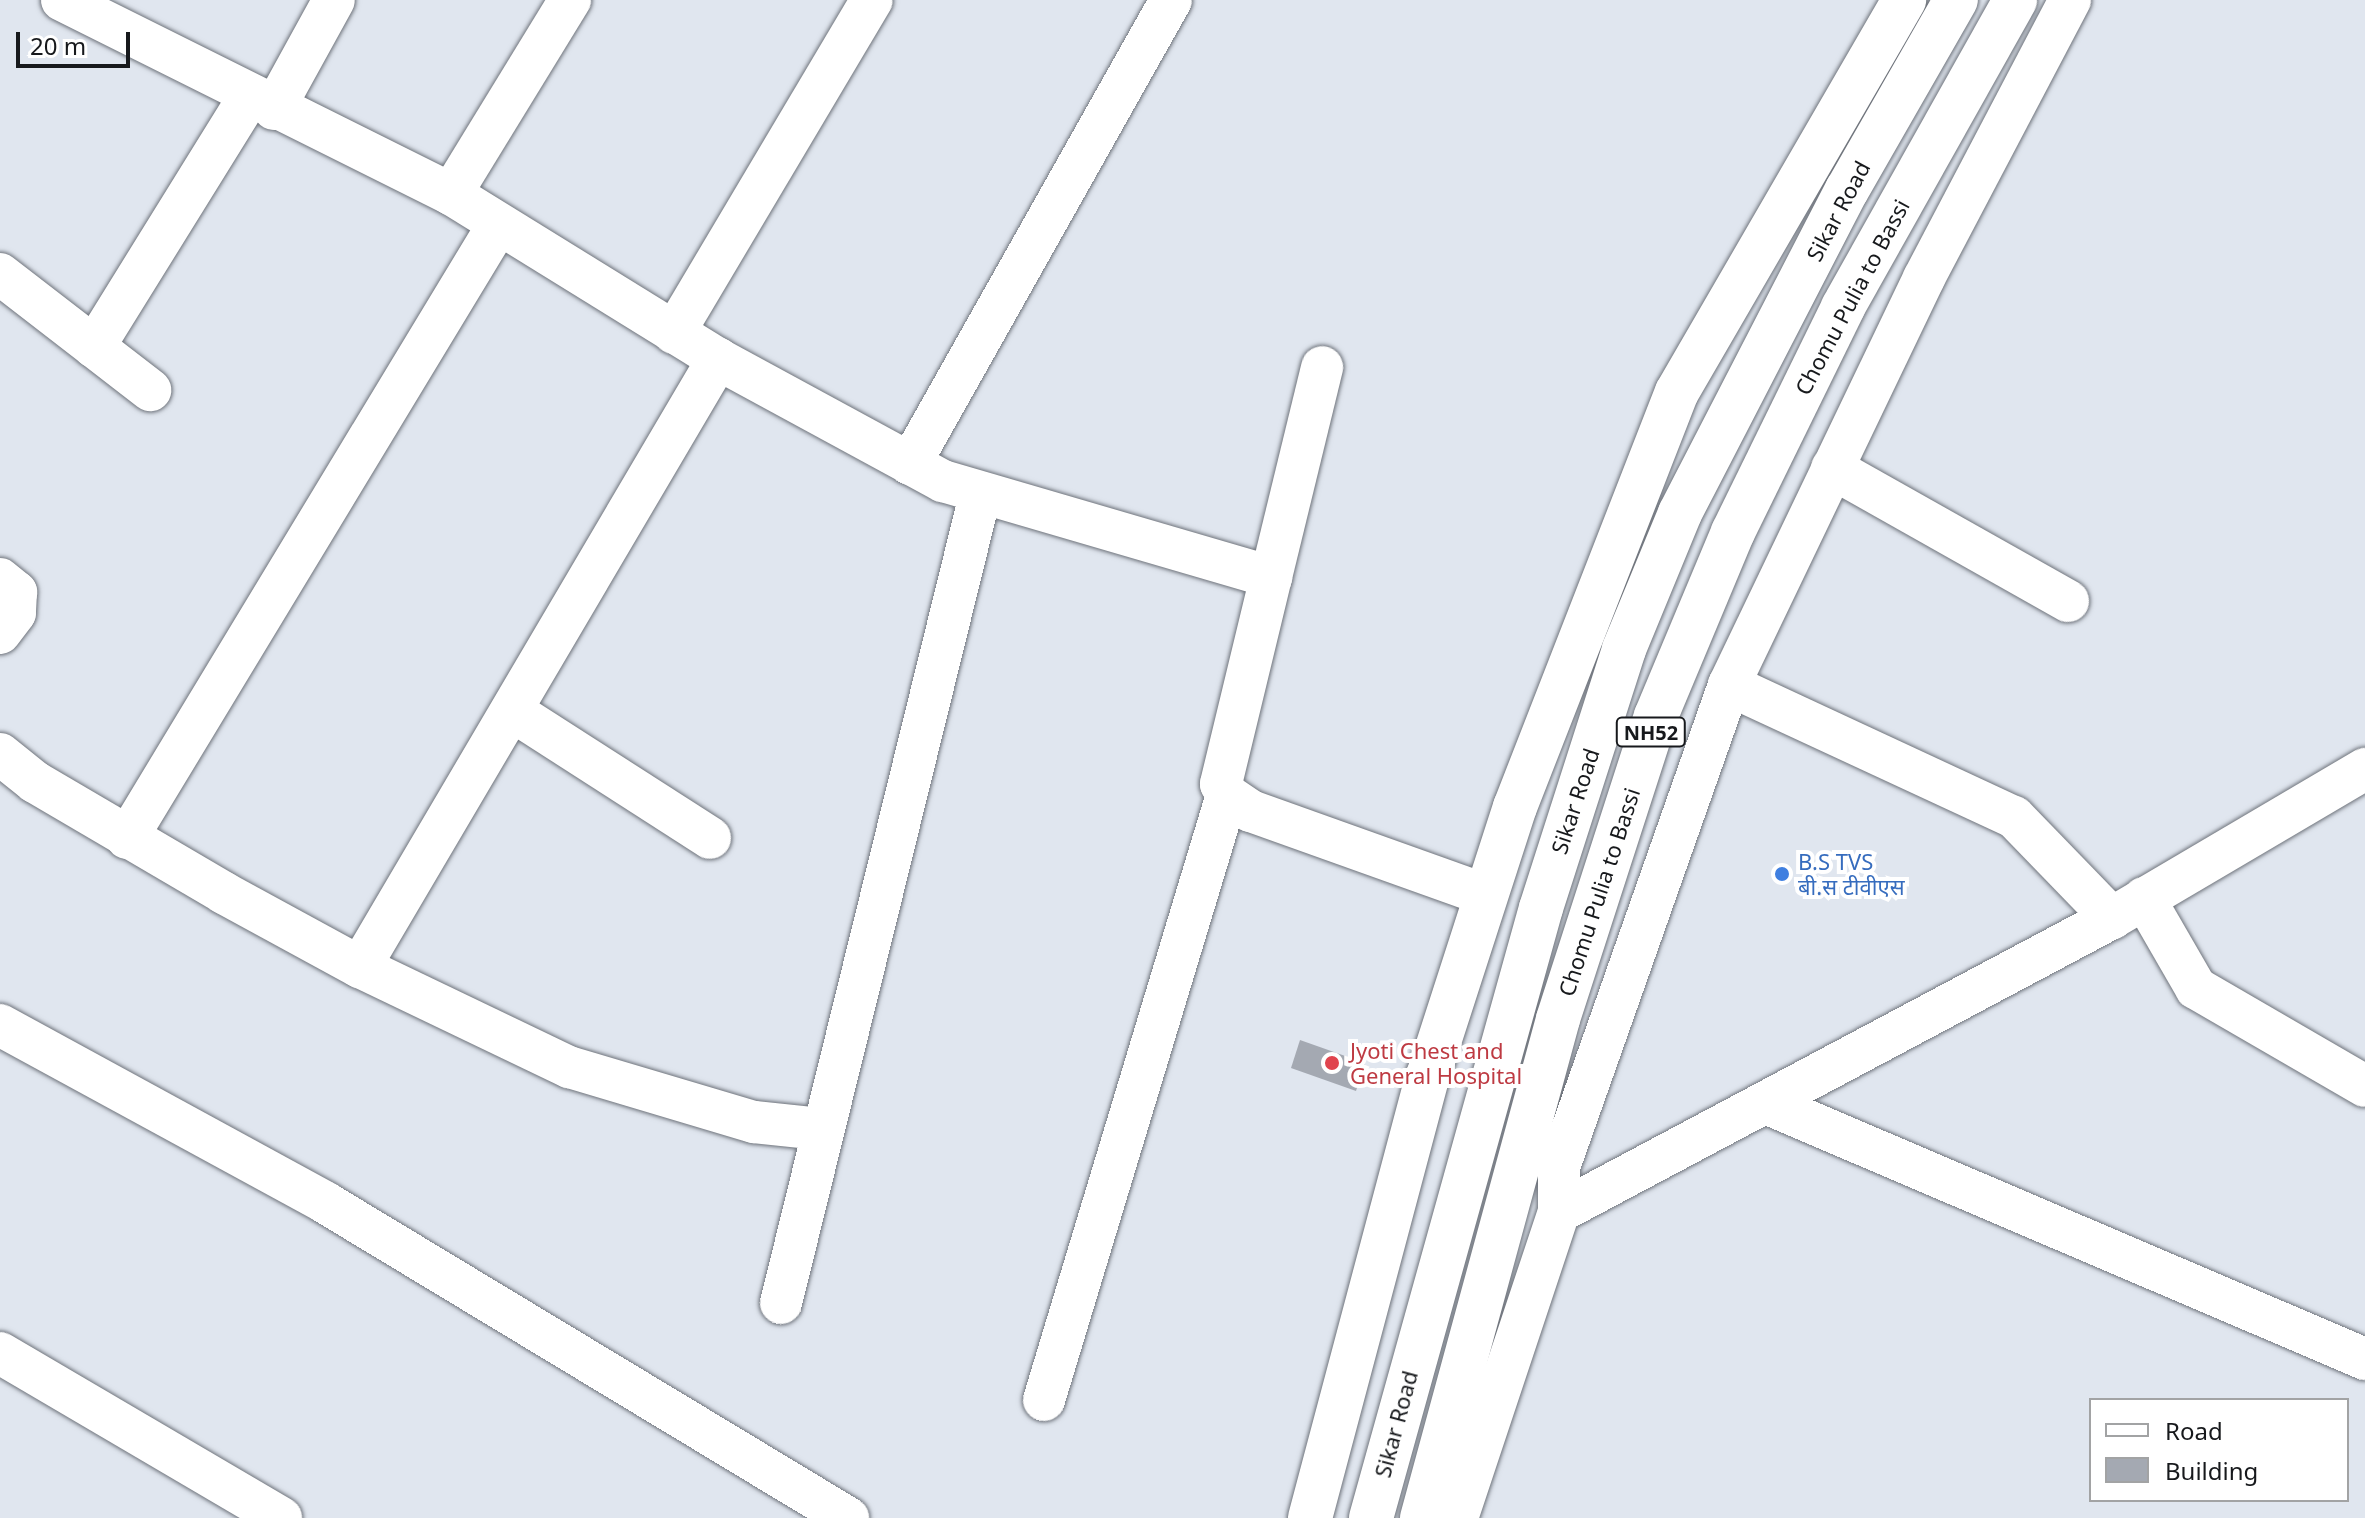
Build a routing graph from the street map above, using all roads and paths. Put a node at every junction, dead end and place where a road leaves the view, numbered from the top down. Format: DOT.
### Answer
graph roads {
  1 [pos="62,0"];
  2 [pos="334,0"];
  3 [pos="570,0"];
  4 [pos="872,0"];
  5 [pos="1171,0"];
  6 [pos="1904,0"];
  7 [pos="1956,0"];
  8 [pos="2015,0"];
  9 [pos="2070,0"];
  10 [pos="262,103"];
  11 [pos="451,194"];
  12 [pos="498,225"];
  13 [pos="0,274"];
  14 [pos="674,333"];
  15 [pos="94,347"];
  16 [pos="718,359"];
  17 [pos="1322,367"];
  18 [pos="150,390"];
  19 [pos="910,464"];
  20 [pos="1832,468"];
  21 [pos="980,495"];
  22 [pos="1271,577"];
  23 [pos="0,579"];
  24 [pos="2068,601"];
  25 [pos="0,633"];
  26 [pos="1729,685"];
  27 [pos="514,712"];
  28 [pos="0,754"];
  29 [pos="2365,769"];
  30 [pos="1227,795"];
  31 [pos="127,838"];
  32 [pos="710,838"];
  33 [pos="1486,895"];
  34 [pos="2128,908"];
  35 [pos="360,967"];
  36 [pos="0,1025"];
  37 [pos="2365,1086"];
  38 [pos="1768,1104"];
  39 [pos="821,1129"];
  40 [pos="1559,1212"];
  41 [pos="781,1303"];
  42 [pos="0,1353"];
  43 [pos="2365,1359"];
  44 [pos="1044,1400"];
  45 [pos="281,1518"];
  46 [pos="848,1518"];
  47 [pos="1310,1518"];
  48 [pos="1371,1518"];
  49 [pos="1422,1518"];
  50 [pos="1457,1518"];
  1 -- 10 [label="street"];
  2 -- 10 [label="street"];
  3 -- 11 [label="street"];
  4 -- 14 [label="street"];
  5 -- 19 [label="street"];
  6 -- 33 [label="main road"];
  7 -- 48 [label="main road, Sikar Road / NH52"];
  8 -- 49 [label="main road, Chomu Pulia to Bassi / NH52"];
  9 -- 20 [label="street"];
  10 -- 11 [label="street"];
  10 -- 15 [label="street"];
  11 -- 12 [label="street"];
  12 -- 14 [label="street"];
  12 -- 31 [label="street"];
  13 -- 15 [label="street"];
  14 -- 16 [label="street"];
  15 -- 18 [label="street"];
  16 -- 19 [label="street"];
  16 -- 27 [label="street"];
  17 -- 22 [label="street"];
  19 -- 21 [label="street"];
  20 -- 24 [label="street"];
  20 -- 26 [label="street"];
  21 -- 22 [label="street"];
  21 -- 39 [label="street"];
  22 -- 30 [label="street"];
  23 -- 25 [label="street"];
  26 -- 34 [label="street"];
  26 -- 40 [label="street"];
  27 -- 32 [label="street"];
  27 -- 35 [label="street"];
  28 -- 31 [label="street"];
  29 -- 34 [label="street"];
  30 -- 33 [label="street"];
  30 -- 44 [label="street"];
  31 -- 35 [label="street"];
  33 -- 47 [label="main road"];
  34 -- 37 [label="street"];
  34 -- 38 [label="street"];
  35 -- 39 [label="street"];
  36 -- 46 [label="street"];
  38 -- 40 [label="street"];
  38 -- 43 [label="street"];
  39 -- 41 [label="street"];
  40 -- 50 [label="street"];
  42 -- 45 [label="street"];
}
